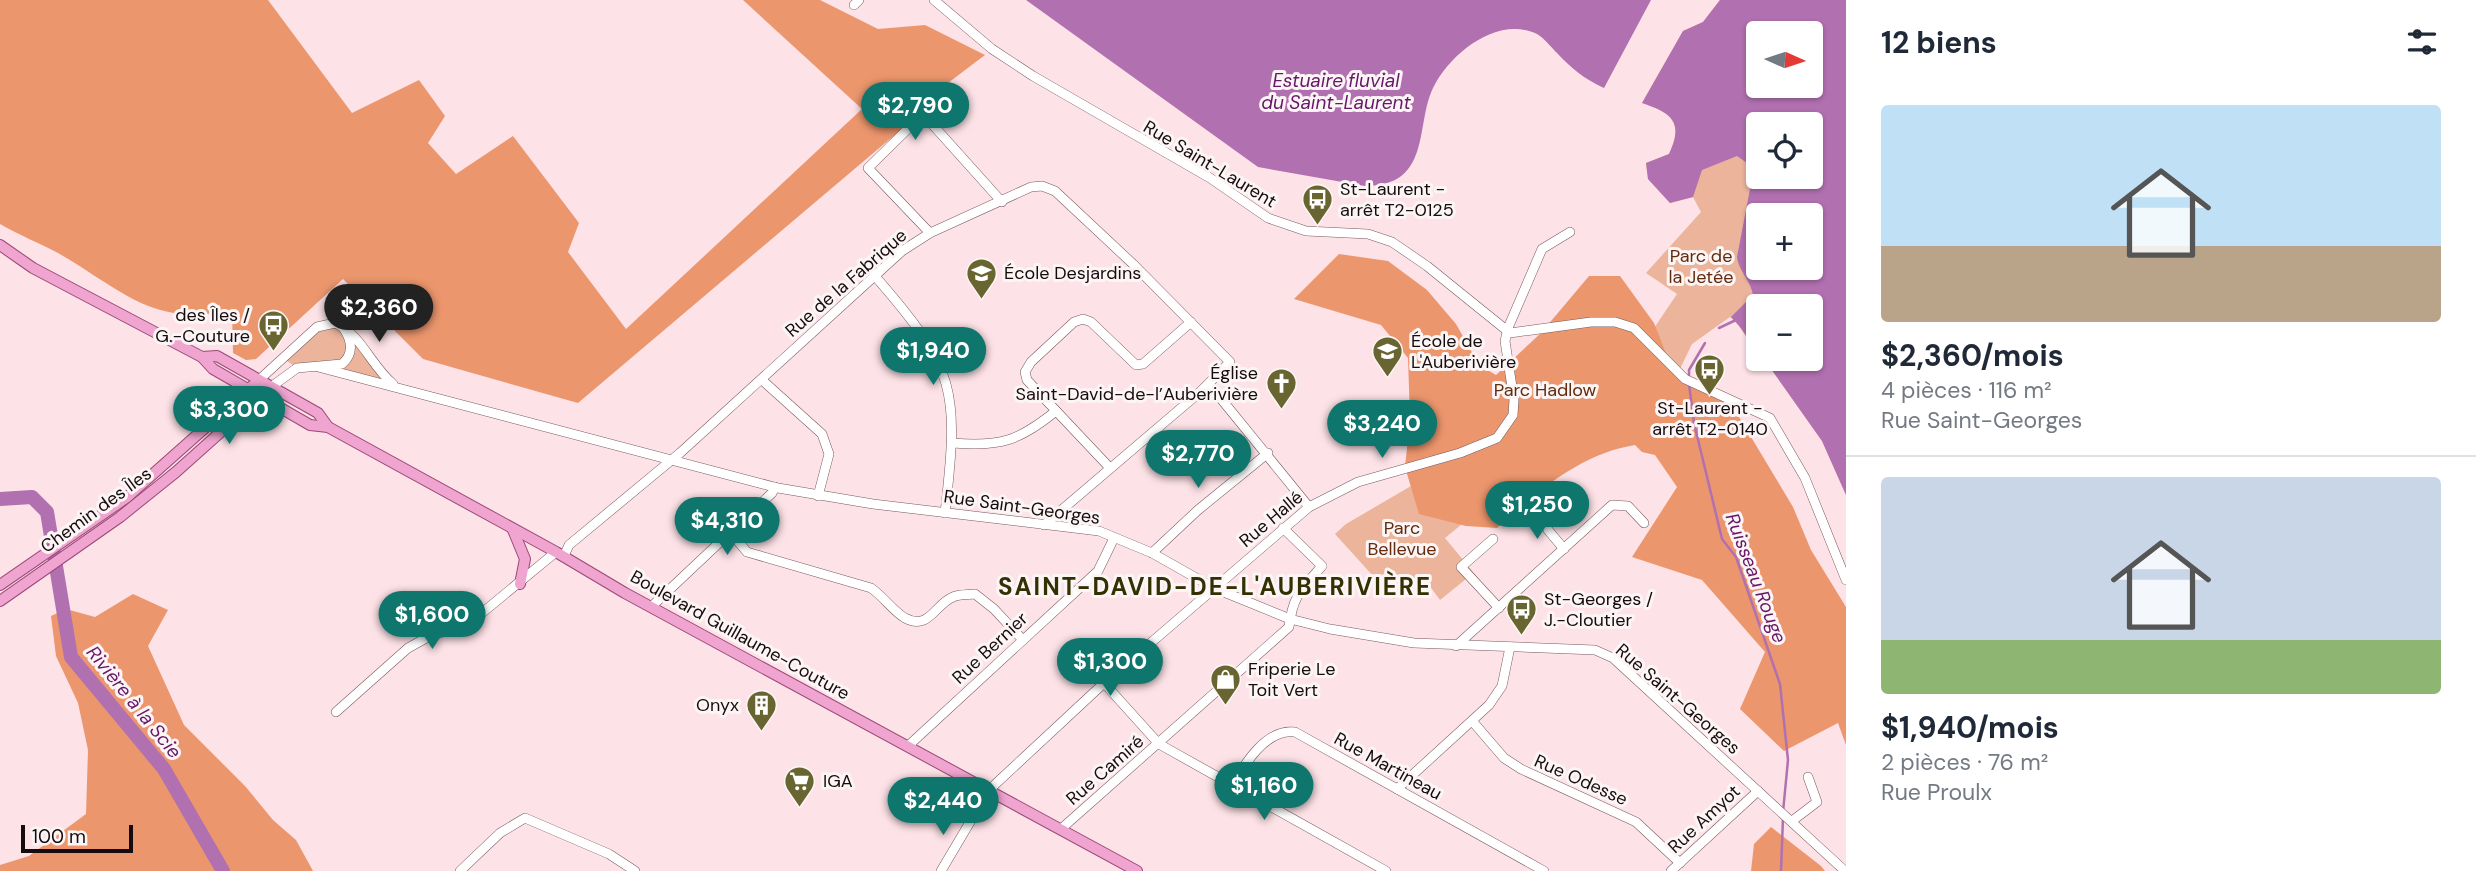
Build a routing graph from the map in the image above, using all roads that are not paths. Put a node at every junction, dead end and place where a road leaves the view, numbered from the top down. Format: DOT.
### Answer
graph roads {
  1 [pos="934,0"];
  2 [pos="1002,202"];
  3 [pos="1570,232"];
  4 [pos="930,233"];
  5 [pos="0,245"];
  6 [pos="874,275"];
  7 [pos="1191,321"];
  8 [pos="342,326"];
  9 [pos="1507,330"];
  10 [pos="202,357"];
  11 [pos="318,367"];
  12 [pos="259,380"];
  13 [pos="762,380"];
  14 [pos="1209,384"];
  15 [pos="271,387"];
  16 [pos="397,388"];
  17 [pos="249,389"];
  18 [pos="261,396"];
  19 [pos="1056,411"];
  20 [pos="328,427"];
  21 [pos="953,443"];
  22 [pos="1268,453"];
  23 [pos="672,460"];
  24 [pos="1110,468"];
  25 [pos="775,487"];
  26 [pos="818,496"];
  27 [pos="1309,507"];
  28 [pos="945,513"];
  29 [pos="1540,514"];
  30 [pos="1644,523"];
  31 [pos="1044,525"];
  32 [pos="1283,528"];
  33 [pos="513,530"];
  34 [pos="731,533"];
  35 [pos="1114,538"];
  36 [pos="1493,539"];
  37 [pos="1564,549"];
  38 [pos="1153,553"];
  39 [pos="560,554"];
  40 [pos="40,566"];
  41 [pos="1846,580"];
  42 [pos="520,584"];
  43 [pos="0,585"];
  44 [pos="1214,588"];
  45 [pos="0,601"];
  46 [pos="651,607"];
  47 [pos="1499,608"];
  48 [pos="1290,619"];
  49 [pos="1022,639"];
  50 [pos="1457,646"];
  51 [pos="1510,647"];
  52 [pos="1104,683"];
  53 [pos="336,712"];
  54 [pos="1473,722"];
  55 [pos="1159,744"];
  56 [pos="908,746"];
  57 [pos="1808,778"];
  58 [pos="1231,787"];
  59 [pos="1397,789"];
  60 [pos="989,790"];
  61 [pos="1758,790"];
  62 [pos="1792,821"];
  63 [pos="1061,829"];
  64 [pos="1680,863"];
  65 [pos="460,871"];
  66 [pos="635,871"];
  67 [pos="941,871"];
  68 [pos="1137,871"];
  69 [pos="1386,871"];
  70 [pos="1544,871"];
  71 [pos="1671,871"];
  72 [pos="1845,871"];
  1 -- 9 [label="street, Rue Saint-Laurent"];
  2 -- 4 [label="street, Rue de la Fabrique"];
  2 -- 4 [label="street"];
  2 -- 7 [label="street, Rue de la Fabrique"];
  3 -- 9 [label="street, Rue Hallé"];
  4 -- 6 [label="street, Rue de la Fabrique"];
  5 -- 10 [label="main road, Boulevard Guillaume-Couture"];
  6 -- 13 [label="street, Rue de la Fabrique"];
  6 -- 21 [label="street"];
  7 -- 14 [label="street, Rue de la Fabrique"];
  7 -- 19 [label="street"];
  8 -- 11 [label="street, Rue Saint-Georges"];
  8 -- 12 [label="street"];
  8 -- 16 [label="street"];
  9 -- 27 [label="street, Rue Hallé"];
  9 -- 41 [label="street"];
  10 -- 12 [label="main road, Boulevard Guillaume-Couture"];
  10 -- 17 [label="main road, Boulevard Guillaume-Couture"];
  11 -- 15 [label="street, Rue Saint-Georges"];
  11 -- 16 [label="street, Rue Saint-Georges"];
  12 -- 15 [label="main road, Boulevard Guillaume-Couture"];
  12 -- 17 [label="main road, Chemin des Îles"];
  13 -- 23 [label="street, Rue de la Fabrique"];
  13 -- 26 [label="street"];
  14 -- 22 [label="street"];
  14 -- 24 [label="street"];
  15 -- 18 [label="main road, Chemin des Îles"];
  15 -- 20 [label="main road, Boulevard Guillaume-Couture"];
  16 -- 23 [label="street, Rue Saint-Georges"];
  17 -- 18 [label="main road, Boulevard Guillaume-Couture"];
  17 -- 40 [label="main road, Chemin des Îles"];
  18 -- 20 [label="main road, Boulevard Guillaume-Couture"];
  18 -- 40 [label="main road, Chemin des Îles"];
  19 -- 21 [label="street"];
  19 -- 24 [label="street"];
  20 -- 33 [label="main road, Boulevard Guillaume-Couture"];
  21 -- 28 [label="street"];
  22 -- 27 [label="street"];
  22 -- 38 [label="street"];
  23 -- 25 [label="street, Rue Saint-Georges"];
  23 -- 39 [label="street, Rue de la Fabrique"];
  24 -- 31 [label="street"];
  25 -- 26 [label="street, Rue Saint-Georges"];
  25 -- 34 [label="street"];
  26 -- 28 [label="street, Rue Saint-Georges"];
  27 -- 32 [label="street, Rue Hallé"];
  28 -- 31 [label="street, Rue Saint-Georges"];
  29 -- 37 [label="street"];
  30 -- 37 [label="street"];
  31 -- 35 [label="street, Rue Saint-Georges"];
  32 -- 44 [label="street, Rue Hallé"];
  32 -- 48 [label="street, Rue Camiré"];
  33 -- 39 [label="main road, Boulevard Guillaume-Couture"];
  33 -- 42 [label="main road"];
  34 -- 46 [label="street"];
  34 -- 49 [label="street"];
  35 -- 38 [label="street, Rue Saint-Georges"];
  35 -- 49 [label="street, Rue Bernier"];
  36 -- 47 [label="street"];
  37 -- 47 [label="street"];
  38 -- 44 [label="street, Rue Saint-Georges"];
  39 -- 42 [label="street, Rue de la Fabrique"];
  39 -- 46 [label="main road, Boulevard Guillaume-Couture"];
  40 -- 43 [label="main road, Chemin des Îles"];
  40 -- 45 [label="main road, Chemin des Îles"];
  42 -- 53 [label="street, Rue de la Fabrique"];
  44 -- 48 [label="street, Rue Saint-Georges"];
  44 -- 52 [label="street, Rue Hallé"];
  46 -- 56 [label="main road, Boulevard Guillaume-Couture"];
  47 -- 50 [label="street"];
  48 -- 50 [label="street, Rue Saint-Georges"];
  48 -- 55 [label="street, Rue Camiré"];
  49 -- 56 [label="street, Rue Bernier"];
  50 -- 51 [label="street, Rue Saint-Georges"];
  51 -- 54 [label="street"];
  51 -- 61 [label="street, Rue Saint-Georges"];
  52 -- 55 [label="street"];
  52 -- 60 [label="street, Rue Hallé"];
  54 -- 59 [label="street"];
  54 -- 64 [label="street, Rue Odesse"];
  55 -- 58 [label="street"];
  55 -- 63 [label="street, Rue Camiré"];
  56 -- 60 [label="main road, Boulevard Guillaume-Couture"];
  57 -- 62 [label="street"];
  58 -- 59 [label="street, Rue Martineau"];
  58 -- 69 [label="street"];
  59 -- 70 [label="street, Rue Martineau"];
  60 -- 63 [label="main road, Boulevard Guillaume-Couture"];
  60 -- 67 [label="street, Rue Hallé"];
  61 -- 62 [label="street, Rue Saint-Georges"];
  61 -- 64 [label="street, Rue Amyot"];
  62 -- 72 [label="street, Rue Saint-Georges"];
  63 -- 68 [label="main road, Boulevard Guillaume-Couture"];
  64 -- 71 [label="street, Rue Amyot"];
  65 -- 66 [label="street"];
}
